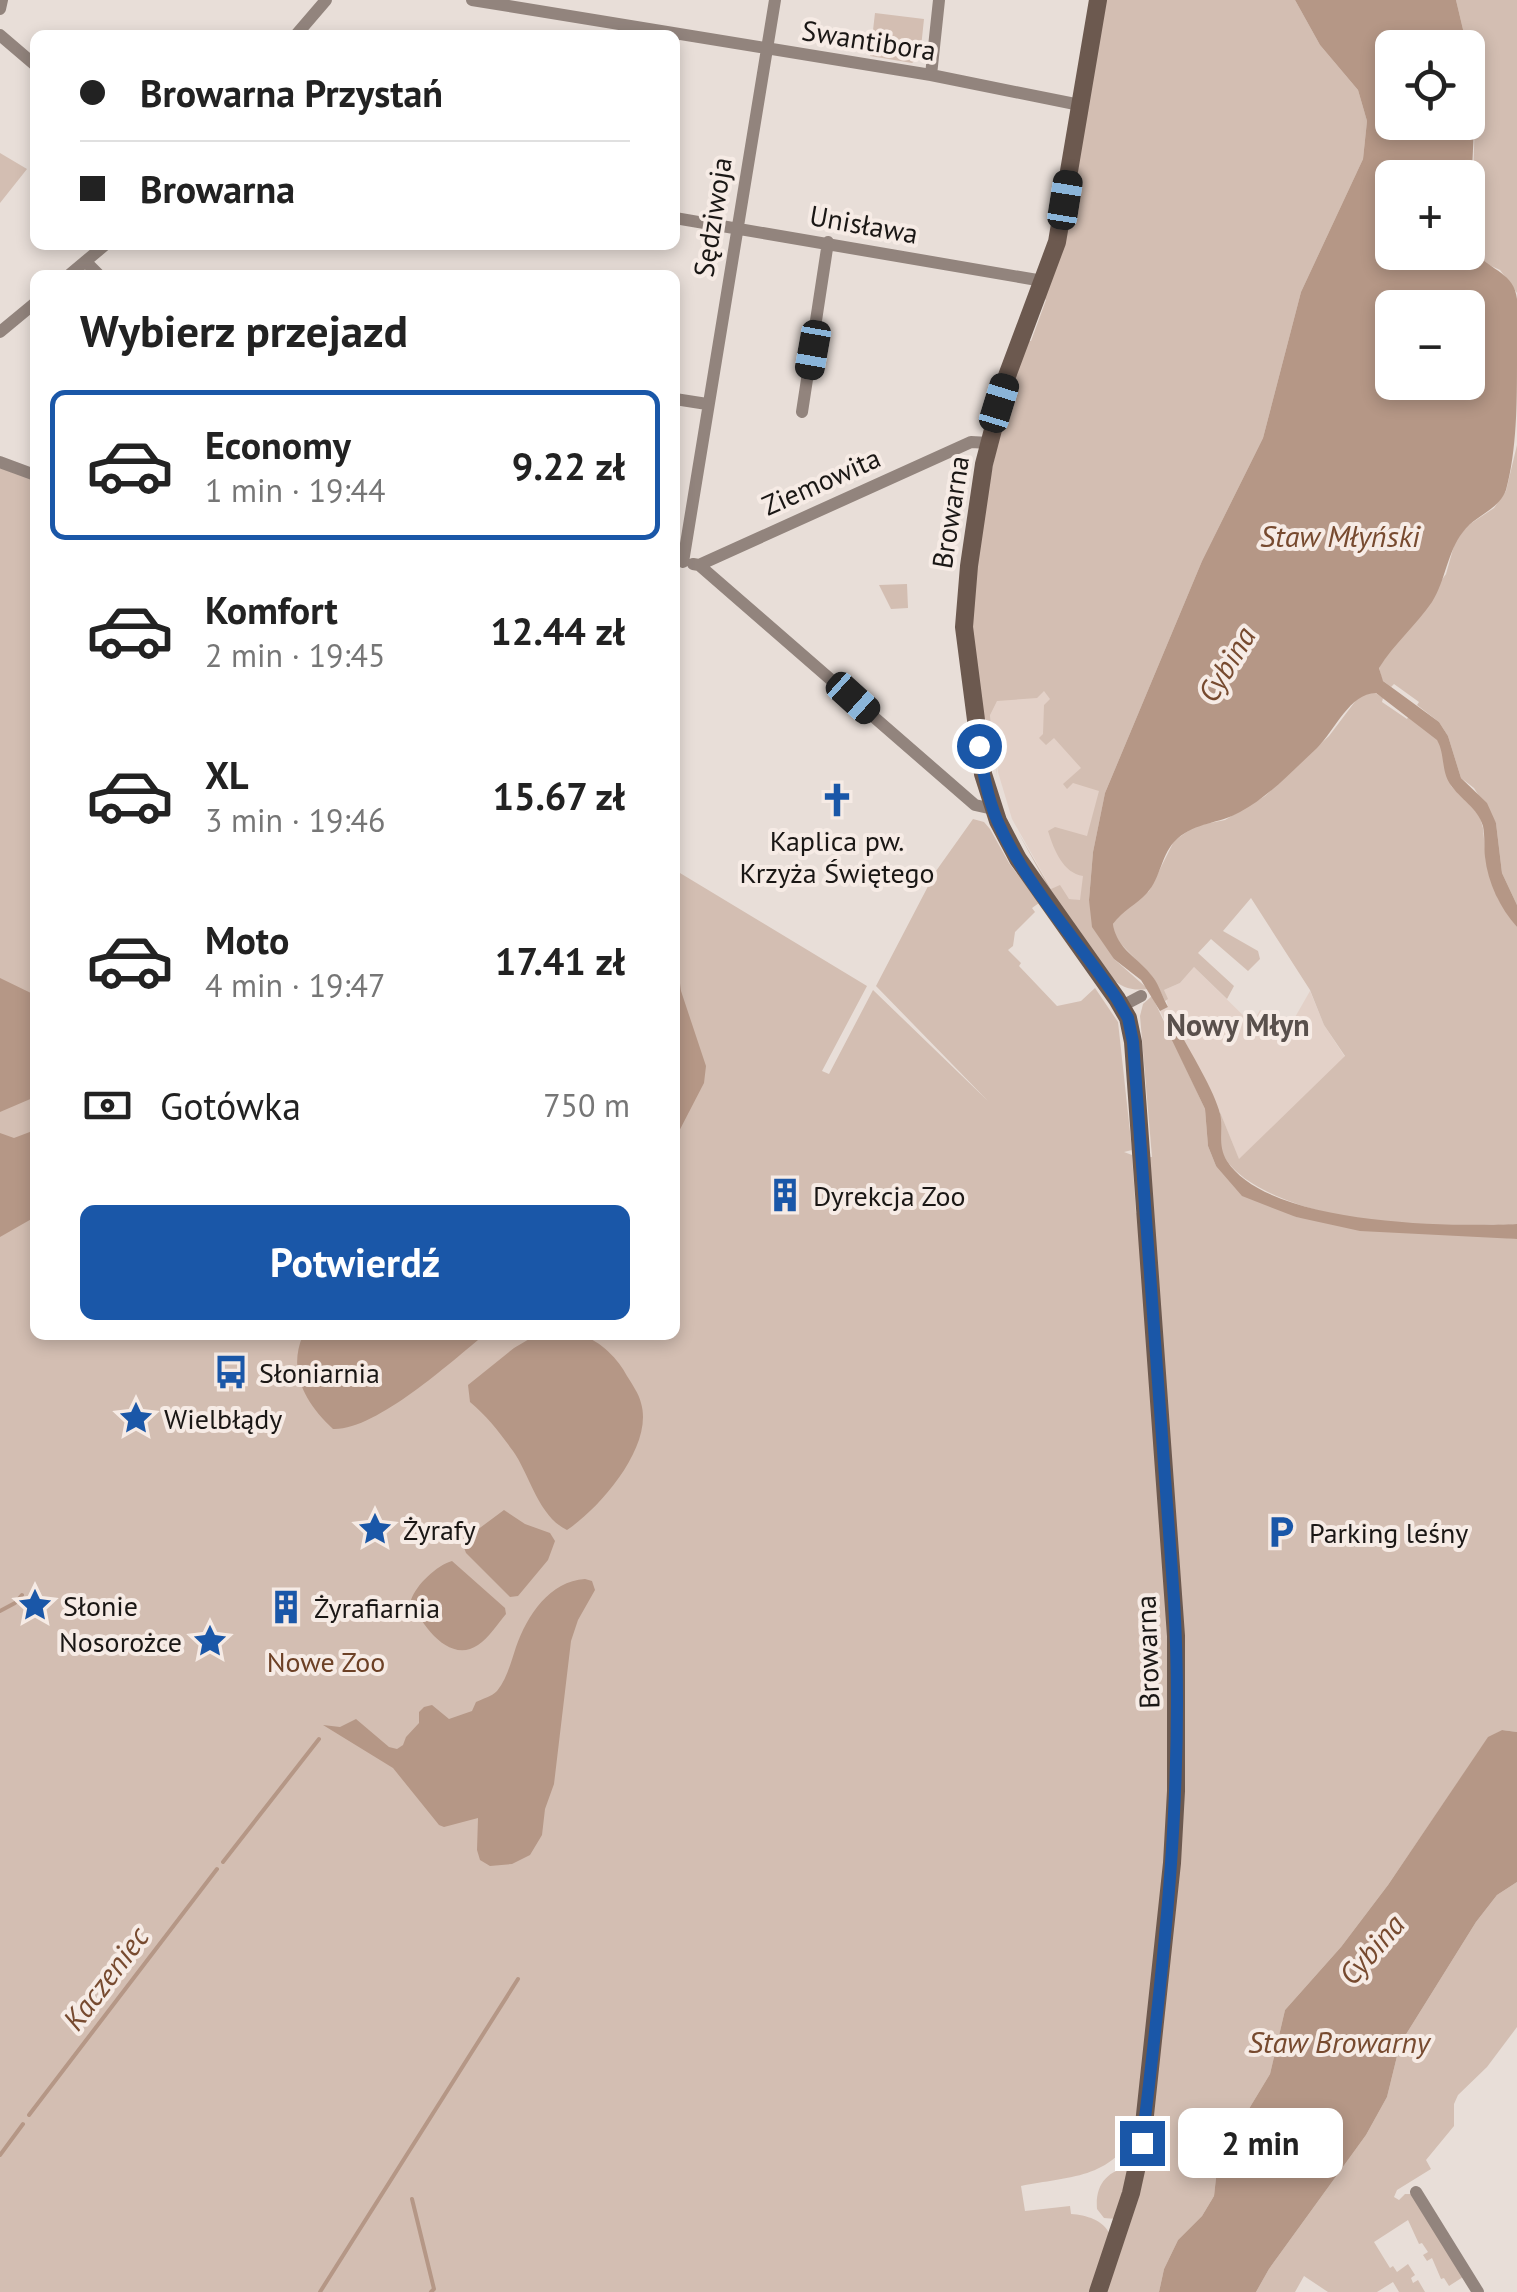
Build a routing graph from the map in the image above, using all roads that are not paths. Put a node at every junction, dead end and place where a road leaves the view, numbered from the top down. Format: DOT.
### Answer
graph roads {
  1 [pos="2,0"];
  2 [pos="326,0"];
  3 [pos="472,0"];
  4 [pos="775,0"];
  5 [pos="938,0"];
  6 [pos="1098,0"];
  7 [pos="0,9"];
  8 [pos="300,30"];
  9 [pos="653,30"];
  10 [pos="0,34"];
  11 [pos="680,34"];
  12 [pos="768,49"];
  13 [pos="30,61"];
  14 [pos="930,75"];
  15 [pos="1080,105"];
  16 [pos="680,219"];
  17 [pos="736,227"];
  18 [pos="828,242"];
  19 [pos="99,250"];
  20 [pos="86,262"];
  21 [pos="76,270"];
  22 [pos="94,270"];
  23 [pos="1044,281"];
  24 [pos="30,307"];
  25 [pos="0,332"];
  26 [pos="680,400"];
  27 [pos="708,404"];
  28 [pos="802,412"];
  29 [pos="989,443"];
  30 [pos="0,462"];
  31 [pos="30,473"];
  32 [pos="680,556"];
  33 [pos="680,561"];
  34 [pos="699,565"];
  35 [pos="993,809"];
  36 [pos="1141,996"];
  37 [pos="1122,1006"];
  38 [pos="1416,2192"];
  39 [pos="1098,2292"];
  40 [pos="1478,2292"];
  1 -- 7 [label="street"];
  2 -- 8 [label="street"];
  3 -- 9 [label="street, Swantibora"];
  4 -- 12 [label="street, Sędziwoja"];
  5 -- 14 [label="street"];
  6 -- 15 [label="street, Browarna"];
  10 -- 13 [label="street"];
  11 -- 12 [label="street, Swantibora"];
  12 -- 14 [label="street, Swantibora"];
  12 -- 17 [label="street, Sędziwoja"];
  14 -- 15 [label="street, Swantibora"];
  15 -- 23 [label="street, Browarna"];
  16 -- 17 [label="street, Unisława"];
  17 -- 18 [label="street, Unisława"];
  17 -- 27 [label="street, Sędziwoja"];
  18 -- 23 [label="street, Unisława"];
  18 -- 28 [label="street"];
  19 -- 20 [label="street"];
  20 -- 21 [label="street"];
  20 -- 22 [label="street"];
  23 -- 29 [label="street, Browarna"];
  24 -- 25 [label="street"];
  26 -- 27 [label="street"];
  27 -- 32 [label="street, Sędziwoja"];
  29 -- 34 [label="street, Ziemowita"];
  29 -- 35 [label="street, Browarna"];
  30 -- 31 [label="street"];
  33 -- 34 [label="street"];
  34 -- 35 [label="street"];
  35 -- 37 [label="street, Browarna"];
  36 -- 37 [label="street"];
  37 -- 39 [label="street, Browarna"];
  38 -- 40 [label="street"];
}
